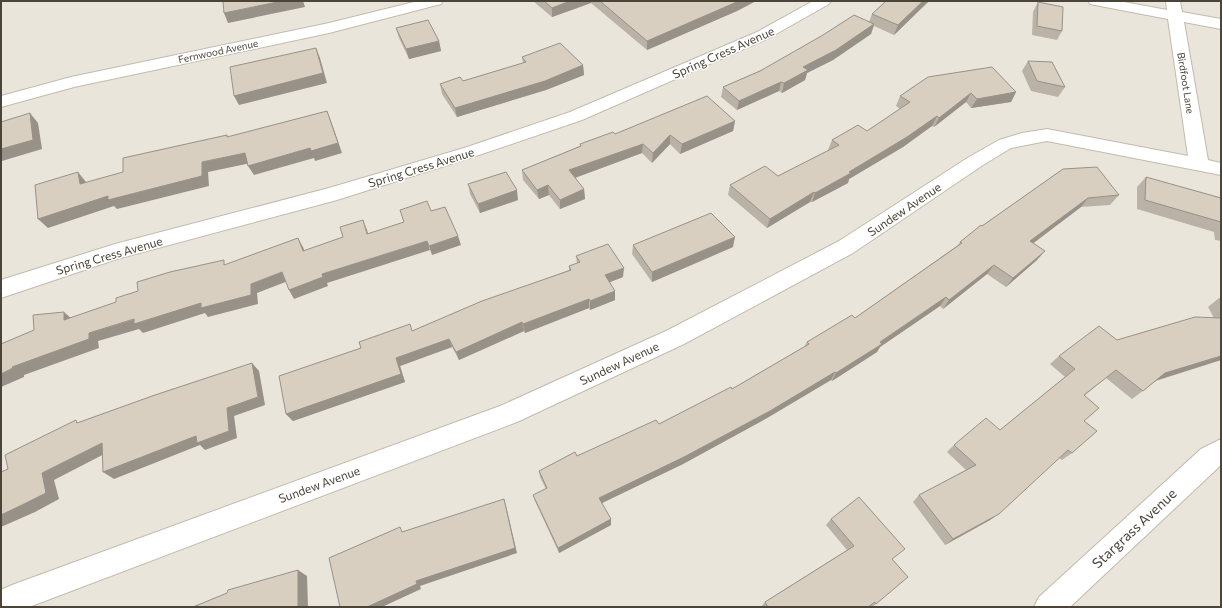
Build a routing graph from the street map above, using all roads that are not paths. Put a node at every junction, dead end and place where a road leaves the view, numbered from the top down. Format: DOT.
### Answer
graph roads {
  1 [pos="436,1"];
  2 [pos="824,1"];
  3 [pos="1096,1"];
  4 [pos="1174,8"];
  5 [pos="1221,24"];
  6 [pos="1,102"];
  7 [pos="1210,167"];
  8 [pos="1,289"];
  9 [pos="1221,451"];
  10 [pos="1,605"];
  11 [pos="1049,607"];
  1 -- 6 [label="street, Fernwood Avenue"];
  2 -- 8 [label="street, Spring Cress Avenue"];
  3 -- 4 [label="street"];
  4 -- 5 [label="street"];
  4 -- 7 [label="street, Birdfoot Lane"];
  7 -- 10 [label="street, Sundew Avenue"];
  9 -- 11 [label="street, Stargrass Avenue"];
}
